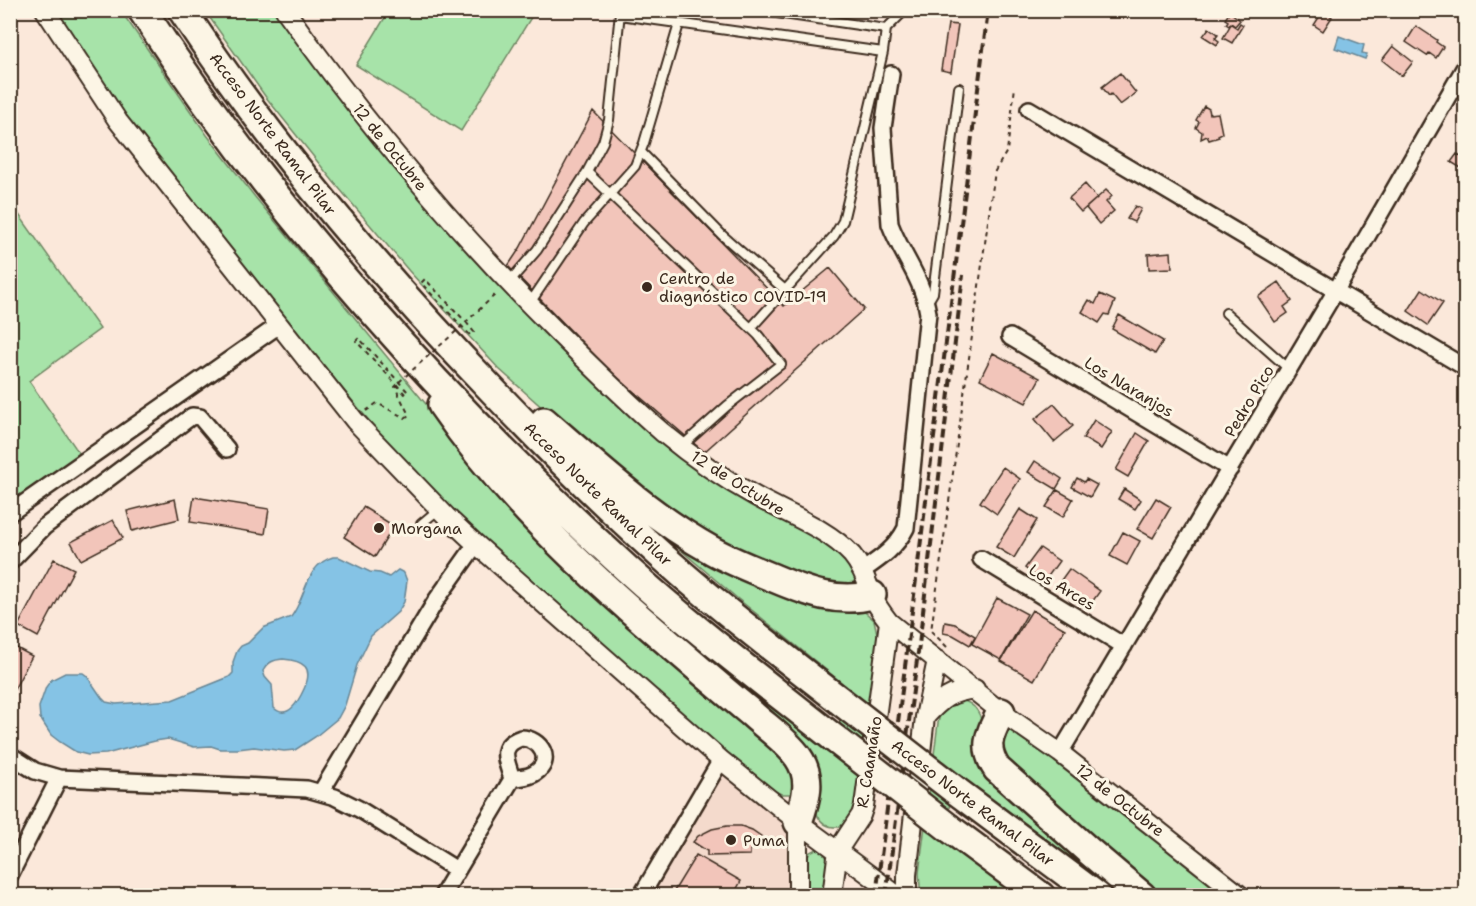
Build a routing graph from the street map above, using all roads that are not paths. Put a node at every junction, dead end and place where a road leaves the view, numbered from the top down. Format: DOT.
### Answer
graph roads {
  1 [pos="45,10"];
  2 [pos="142,10"];
  3 [pos="182,10"];
  4 [pos="285,10"];
  5 [pos="756,10"];
  6 [pos="905,10"];
  7 [pos="620,13"];
  8 [pos="679,24"];
  9 [pos="886,28"];
  10 [pos="883,52"];
  11 [pos="1466,65"];
  12 [pos="891,74"];
  13 [pos="959,88"];
  14 [pos="1029,110"];
  15 [pos="640,152"];
  16 [pos="587,172"];
  17 [pos="610,194"];
  18 [pos="508,283"];
  19 [pos="785,290"];
  20 [pos="1335,292"];
  21 [pos="529,304"];
  22 [pos="927,304"];
  23 [pos="1226,313"];
  24 [pos="279,325"];
  25 [pos="751,328"];
  26 [pos="390,330"];
  27 [pos="435,331"];
  28 [pos="1010,337"];
  29 [pos="1466,368"];
  30 [pos="1289,369"];
  31 [pos="681,447"];
  32 [pos="227,449"];
  33 [pos="1230,469"];
  34 [pos="439,509"];
  35 [pos="10,513"];
  36 [pos="421,524"];
  37 [pos="476,544"];
  38 [pos="981,559"];
  39 [pos="10,562"];
  40 [pos="862,571"];
  41 [pos="872,596"];
  42 [pos="889,622"];
  43 [pos="1124,646"];
  44 [pos="943,655"];
  45 [pos="975,689"];
  46 [pos="1001,712"];
  47 [pos="926,717"];
  48 [pos="1060,753"];
  49 [pos="10,755"];
  50 [pos="721,760"];
  51 [pos="59,778"];
  52 [pos="512,779"];
  53 [pos="321,792"];
  54 [pos="798,822"];
  55 [pos="838,850"];
  56 [pos="457,870"];
  57 [pos="10,875"];
  58 [pos="442,896"];
  59 [pos="642,896"];
  60 [pos="798,896"];
  61 [pos="832,896"];
  62 [pos="898,896"];
  63 [pos="907,896"];
  64 [pos="1041,896"];
  65 [pos="1096,896"];
  66 [pos="1142,896"];
  67 [pos="1241,896"];
  1 -- 24 [label="street"];
  2 -- 26 [label="highway, Acceso Norte Ramal Pilar"];
  3 -- 27 [label="highway, Acceso Norte Ramal Pilar"];
  4 -- 18 [label="street, 12 de Octubre"];
  5 -- 9 [label="lane"];
  6 -- 9 [label="lane"];
  7 -- 8 [label="lane"];
  7 -- 16 [label="lane"];
  8 -- 10 [label="lane"];
  8 -- 15 [label="lane"];
  9 -- 10 [label="lane"];
  10 -- 19 [label="lane"];
  11 -- 20 [label="street, Pedro Pico"];
  12 -- 22 [label="street"];
  13 -- 22 [label="lane"];
  14 -- 20 [label="street"];
  15 -- 17 [label="lane"];
  15 -- 19 [label="lane"];
  16 -- 17 [label="lane"];
  16 -- 18 [label="lane"];
  17 -- 21 [label="lane"];
  17 -- 25 [label="lane"];
  18 -- 21 [label="street, 12 de Octubre"];
  19 -- 25 [label="lane"];
  20 -- 29 [label="street"];
  20 -- 30 [label="street, Pedro Pico"];
  21 -- 31 [label="street, 12 de Octubre"];
  22 -- 40 [label="street"];
  23 -- 30 [label="lane"];
  24 -- 34 [label="street"];
  24 -- 35 [label="street"];
  25 -- 31 [label="lane"];
  26 -- 54 [label="highway"];
  26 -- 64 [label="highway, Acceso Norte Ramal Pilar, bridge"];
  27 -- 41 [label="highway"];
  27 -- 65 [label="highway, Acceso Norte Ramal Pilar, bridge"];
  28 -- 33 [label="street, Los Naranjos"];
  30 -- 33 [label="street, Pedro Pico"];
  31 -- 40 [label="street, 12 de Octubre"];
  32 -- 39 [label="street"];
  33 -- 43 [label="street, Pedro Pico"];
  34 -- 36 [label="lane"];
  34 -- 37 [label="street"];
  37 -- 50 [label="street"];
  37 -- 53 [label="street"];
  38 -- 43 [label="street, Los Arces"];
  40 -- 41 [label="street, 12 de Octubre"];
  41 -- 42 [label="street, 12 de Octubre"];
  42 -- 44 [label="street, 12 de Octubre"];
  42 -- 55 [label="street, R. Caamaño"];
  43 -- 48 [label="street, Pedro Pico"];
  44 -- 45 [label="street, 12 de Octubre"];
  44 -- 47 [label="street"];
  45 -- 46 [label="street, 12 de Octubre"];
  45 -- 47 [label="street"];
  46 -- 48 [label="street, 12 de Octubre"];
  46 -- 66 [label="highway"];
  47 -- 63 [label="street"];
  48 -- 67 [label="street, 12 de Octubre"];
  49 -- 51 [label="street"];
  50 -- 54 [label="street"];
  50 -- 59 [label="street"];
  51 -- 53 [label="street"];
  51 -- 57 [label="street"];
  52 -- 56 [label="street"];
  53 -- 56 [label="street"];
  54 -- 55 [label="street"];
  54 -- 60 [label="street"];
  55 -- 61 [label="street, R. Caamaño"];
  55 -- 62 [label="street"];
  56 -- 58 [label="street"];
}
